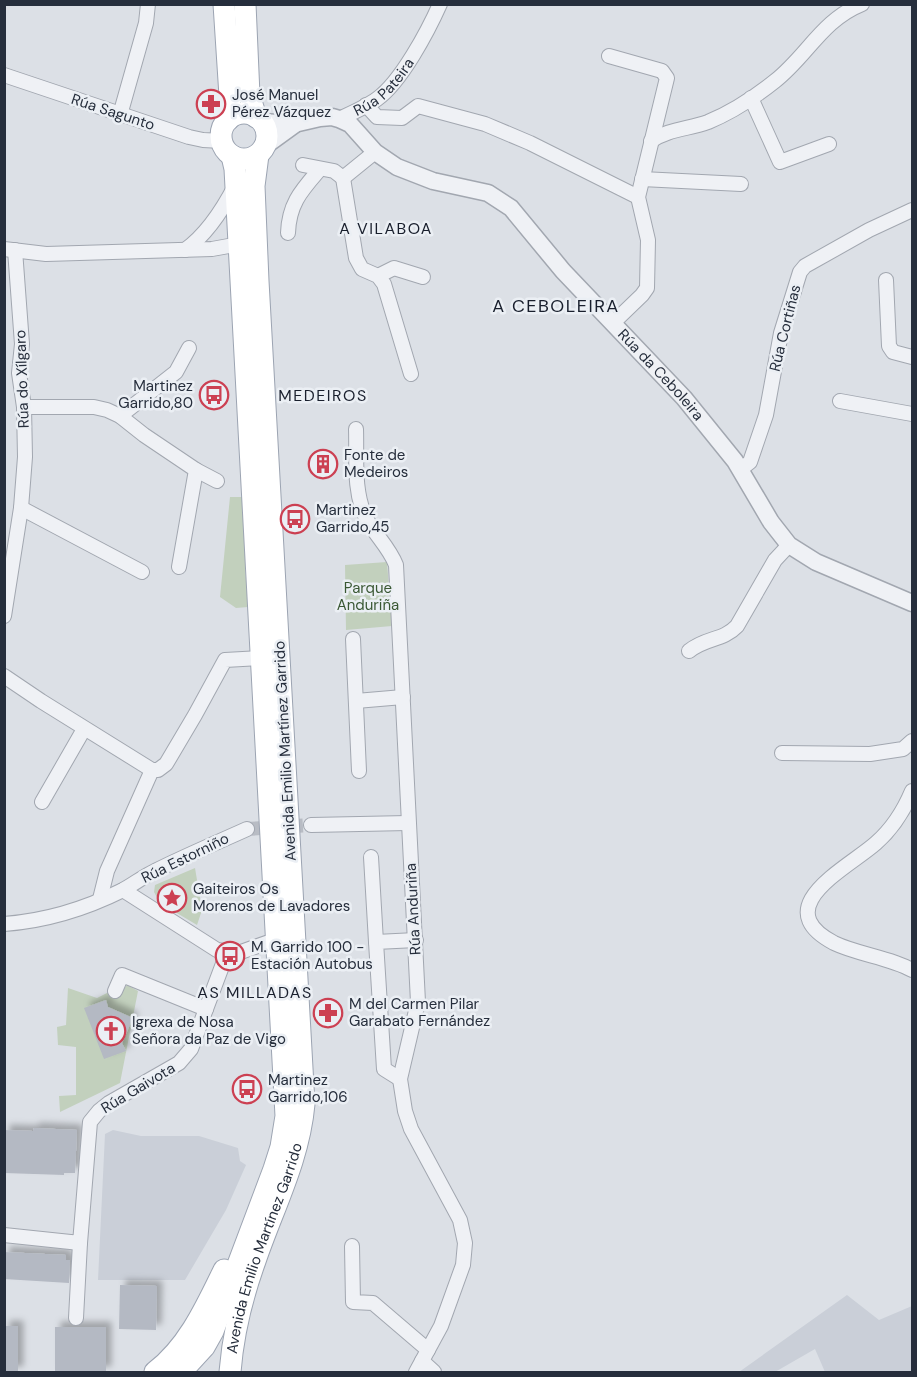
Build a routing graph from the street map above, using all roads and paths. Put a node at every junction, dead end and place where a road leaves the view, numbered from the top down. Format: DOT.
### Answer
graph roads {
  1 [pos="148,4"];
  2 [pos="224,4"];
  3 [pos="245,4"];
  4 [pos="440,4"];
  5 [pos="862,4"];
  6 [pos="850,7"];
  7 [pos="609,56"];
  8 [pos="4,75"];
  9 [pos="751,98"];
  10 [pos="366,105"];
  11 [pos="120,115"];
  12 [pos="259,119"];
  13 [pos="339,119"];
  14 [pos="228,120"];
  15 [pos="294,124"];
  16 [pos="651,141"];
  17 [pos="829,144"];
  18 [pos="227,149"];
  19 [pos="262,150"];
  20 [pos="375,152"];
  21 [pos="303,165"];
  22 [pos="320,169"];
  23 [pos="343,178"];
  24 [pos="642,179"];
  25 [pos="236,184"];
  26 [pos="741,184"];
  27 [pos="638,197"];
  28 [pos="912,210"];
  29 [pos="256,220"];
  30 [pos="288,233"];
  31 [pos="235,249"];
  32 [pos="10,250"];
  33 [pos="184,250"];
  34 [pos="378,276"];
  35 [pos="423,278"];
  36 [pos="886,280"];
  37 [pos="614,322"];
  38 [pos="189,348"];
  39 [pos="912,357"];
  40 [pos="411,374"];
  41 [pos="840,400"];
  42 [pos="24,407"];
  43 [pos="912,414"];
  44 [pos="120,416"];
  45 [pos="356,429"];
  46 [pos="741,469"];
  47 [pos="196,470"];
  48 [pos="217,482"];
  49 [pos="21,508"];
  50 [pos="789,544"];
  51 [pos="9,554"];
  52 [pos="179,567"];
  53 [pos="142,572"];
  54 [pos="912,603"];
  55 [pos="4,616"];
  56 [pos="353,639"];
  57 [pos="689,651"];
  58 [pos="261,658"];
  59 [pos="4,676"];
  60 [pos="403,698"];
  61 [pos="356,701"];
  62 [pos="84,729"];
  63 [pos="912,741"];
  64 [pos="782,753"];
  65 [pos="152,770"];
  66 [pos="359,771"];
  67 [pos="912,791"];
  68 [pos="42,802"];
  69 [pos="408,823"];
  70 [pos="311,825"];
  71 [pos="247,829"];
  72 [pos="371,856"];
  73 [pos="123,890"];
  74 [pos="100,899"];
  75 [pos="4,924"];
  76 [pos="285,936"];
  77 [pos="416,940"];
  78 [pos="376,942"];
  79 [pos="227,953"];
  80 [pos="912,970"];
  81 [pos="115,991"];
  82 [pos="206,1009"];
  83 [pos="400,1078"];
  84 [pos="286,1098"];
  85 [pos="4,1235"];
  86 [pos="80,1243"];
  87 [pos="352,1246"];
  88 [pos="76,1318"];
  89 [pos="422,1361"];
  90 [pos="155,1372"];
  91 [pos="181,1372"];
  92 [pos="230,1372"];
  93 [pos="434,1372"];
  1 -- 11 [label="street"];
  2 -- 14 [label="main road"];
  3 -- 12 [label="main road"];
  4 -- 10 [label="street, Rúa Pateira"];
  5 -- 6 [label="street"];
  6 -- 9 [label="street"];
  7 -- 16 [label="street"];
  8 -- 11 [label="street, Rúa Sagunto"];
  9 -- 16 [label="street"];
  9 -- 17 [label="street"];
  10 -- 13 [label="street, Rúa Pateira"];
  10 -- 27 [label="street"];
  11 -- 18 [label="street, Rúa Sagunto"];
  12 -- 14 [label="main road"];
  12 -- 15 [label="street, Rúa Pateira"];
  12 -- 19 [label="main road"];
  13 -- 15 [label="street, Rúa Pateira"];
  13 -- 20 [label="street, Rúa da Ceboleira"];
  14 -- 18 [label="main road"];
  15 -- 19 [label="street, Rúa Pateira"];
  16 -- 24 [label="street"];
  18 -- 19 [label="main road"];
  18 -- 25 [label="main road, Avenida Emilio Martínez Garrido"];
  19 -- 29 [label="main road, Avenida Emilio Martínez Garrido"];
  20 -- 23 [label="street"];
  20 -- 37 [label="street, Rúa da Ceboleira"];
  21 -- 22 [label="street"];
  22 -- 23 [label="street"];
  22 -- 30 [label="street"];
  23 -- 34 [label="street"];
  24 -- 26 [label="street"];
  24 -- 27 [label="street"];
  25 -- 31 [label="main road, Avenida Emilio Martínez Garrido"];
  25 -- 33 [label="street"];
  27 -- 37 [label="street"];
  28 -- 46 [label="street, Rúa Cortiñas"];
  29 -- 31 [label="street"];
  29 -- 76 [label="main road, Avenida Emilio Martínez Garrido"];
  31 -- 33 [label="street"];
  31 -- 58 [label="main road, Avenida Emilio Martínez Garrido"];
  32 -- 33 [label="street"];
  32 -- 42 [label="street, Rúa do Xílgaro"];
  34 -- 35 [label="street"];
  34 -- 40 [label="street"];
  36 -- 39 [label="street"];
  37 -- 46 [label="street, Rúa da Ceboleira"];
  38 -- 44 [label="street"];
  41 -- 43 [label="street"];
  42 -- 44 [label="street"];
  42 -- 49 [label="street, Rúa do Xílgaro"];
  44 -- 47 [label="street"];
  45 -- 60 [label="street, Rúa Anduriña"];
  46 -- 50 [label="street, Rúa da Ceboleira"];
  47 -- 48 [label="street"];
  47 -- 52 [label="street"];
  49 -- 51 [label="street, Rúa do Xílgaro"];
  49 -- 53 [label="street"];
  50 -- 54 [label="street, Rúa da Ceboleira"];
  50 -- 57 [label="street"];
  51 -- 55 [label="street, Rúa do Xílgaro"];
  56 -- 61 [label="street"];
  58 -- 65 [label="street"];
  58 -- 76 [label="main road, Avenida Emilio Martínez Garrido"];
  59 -- 62 [label="street"];
  60 -- 61 [label="street"];
  60 -- 69 [label="street, Rúa Anduriña"];
  61 -- 66 [label="street"];
  62 -- 65 [label="street"];
  62 -- 68 [label="street"];
  63 -- 64 [label="street"];
  65 -- 74 [label="street"];
  67 -- 80 [label="street"];
  69 -- 70 [label="street"];
  69 -- 77 [label="street, Rúa Anduriña"];
  71 -- 73 [label="street, Rúa Estorniño"];
  72 -- 78 [label="street"];
  73 -- 74 [label="street, Rúa Estorniño"];
  73 -- 79 [label="street, Rúa Estorniño"];
  74 -- 75 [label="street, Rúa Estorniño"];
  76 -- 79 [label="street"];
  76 -- 84 [label="main road, Avenida Emilio Martínez Garrido"];
  76 -- 92 [label="main road, Avenida Emilio Martínez Garrido"];
  77 -- 78 [label="street"];
  77 -- 83 [label="street, Rúa Anduriña"];
  78 -- 83 [label="street"];
  79 -- 82 [label="street, Rúa Gaivota"];
  81 -- 82 [label="street"];
  82 -- 86 [label="street, Rúa Gaivota"];
  83 -- 89 [label="street, Rúa Anduriña"];
  84 -- 90 [label="main road"];
  84 -- 91 [label="main road"];
  85 -- 86 [label="street"];
  86 -- 88 [label="street, Rúa Gaivota"];
  87 -- 89 [label="street"];
  89 -- 93 [label="street"];
}
